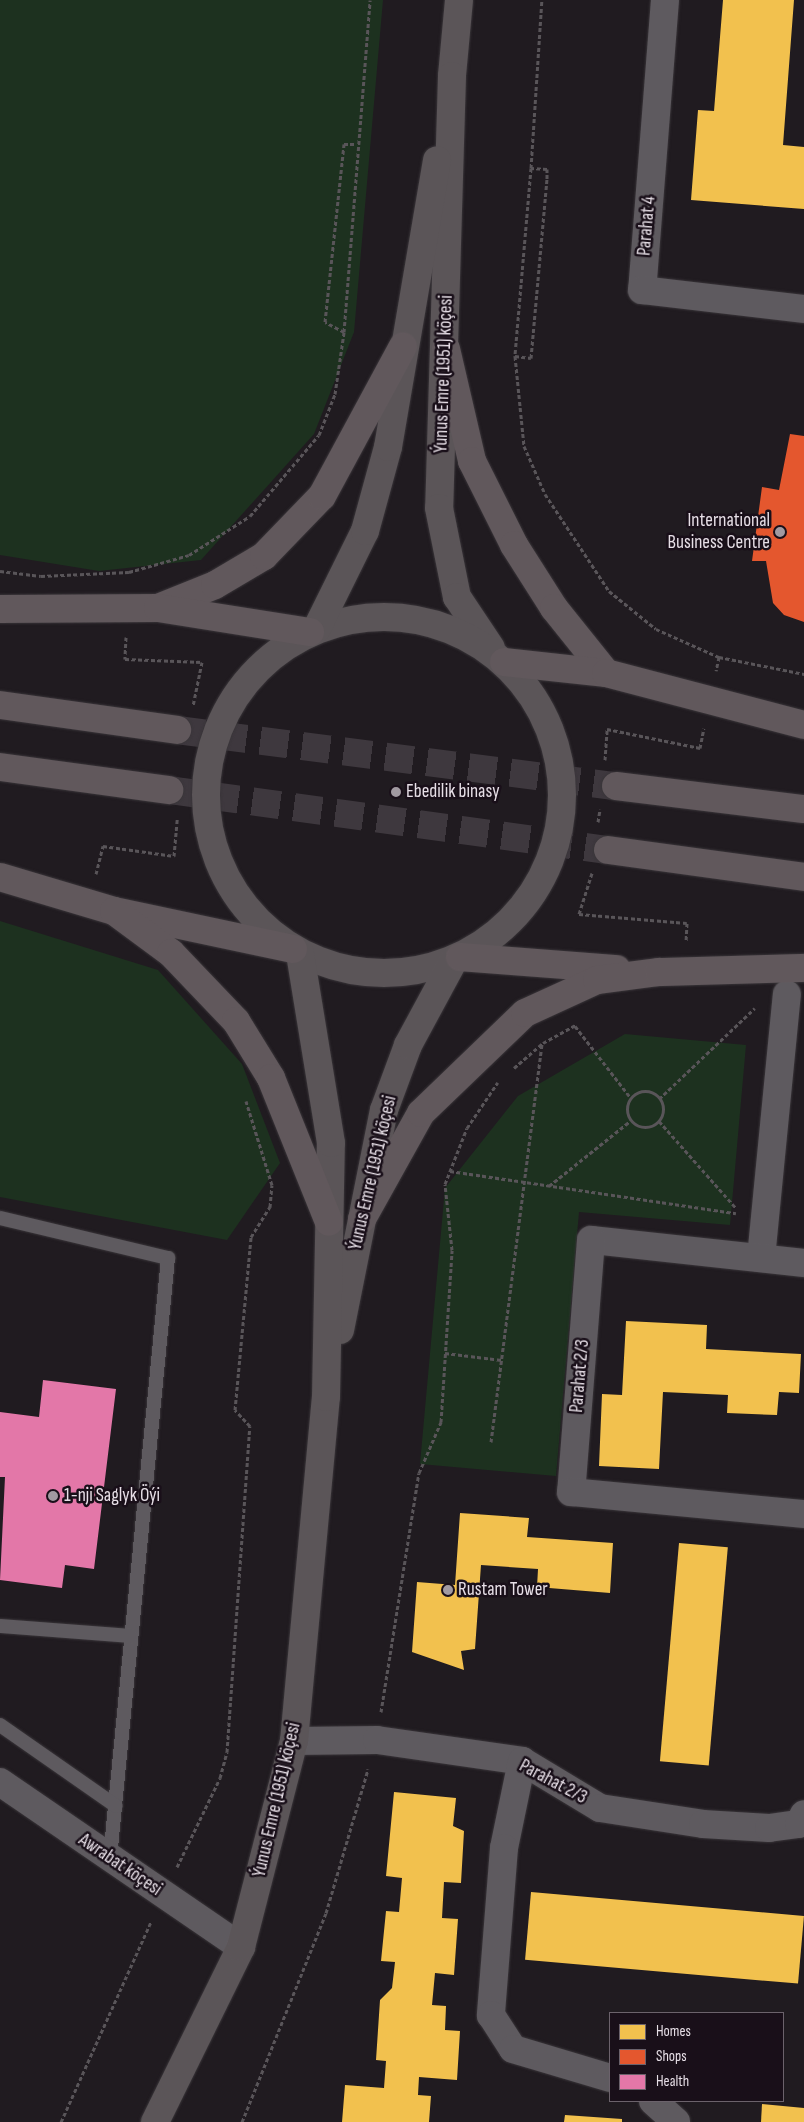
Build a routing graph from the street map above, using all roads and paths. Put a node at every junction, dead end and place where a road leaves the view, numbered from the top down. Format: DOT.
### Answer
graph roads {
  1 [pos="370,0"];
  2 [pos="459,0"];
  3 [pos="542,0"];
  4 [pos="665,0"];
  5 [pos="452,76"];
  6 [pos="357,144"];
  7 [pos="530,168"];
  8 [pos="804,310"];
  9 [pos="344,332"];
  10 [pos="403,346"];
  11 [pos="446,350"];
  12 [pos="515,356"];
  13 [pos="0,571"];
  14 [pos="158,608"];
  15 [pos="0,609"];
  16 [pos="313,631"];
  17 [pos="720,657"];
  18 [pos="501,659"];
  19 [pos="606,674"];
  20 [pos="804,674"];
  21 [pos="710,700"];
  22 [pos="0,705"];
  23 [pos="804,725"];
  24 [pos="177,730"];
  25 [pos="0,767"];
  26 [pos="607,784"];
  27 [pos="169,790"];
  28 [pos="804,809"];
  29 [pos="599,848"];
  30 [pos="0,877"];
  31 [pos="804,877"];
  32 [pos="114,911"];
  33 [pos="296,951"];
  34 [pos="457,958"];
  35 [pos="804,968"];
  36 [pos="671,972"];
  37 [pos="787,994"];
  38 [pos="756,1000"];
  39 [pos="583,1021"];
  40 [pos="575,1026"];
  41 [pos="542,1043"];
  42 [pos="243,1093"];
  43 [pos="630,1097"];
  44 [pos="659,1098"];
  45 [pos="630,1121"];
  46 [pos="659,1121"];
  47 [pos="450,1171"];
  48 [pos="524,1182"];
  49 [pos="549,1186"];
  50 [pos="721,1213"];
  51 [pos="741,1214"];
  52 [pos="0,1218"];
  53 [pos="362,1219"];
  54 [pos="328,1222"];
  55 [pos="761,1258"];
  56 [pos="804,1263"];
  57 [pos="445,1353"];
  58 [pos="502,1360"];
  59 [pos="326,1397"];
  60 [pos="491,1442"];
  61 [pos="804,1514"];
  62 [pos="0,1626"];
  63 [pos="130,1636"];
  64 [pos="0,1726"];
  65 [pos="377,1740"];
  66 [pos="294,1741"];
  67 [pos="522,1761"];
  68 [pos="0,1782"];
  69 [pos="116,1806"];
  70 [pos="804,1814"];
  71 [pos="110,1858"];
  72 [pos="164,1894"];
  73 [pos="241,1947"];
  74 [pos="609,2078"];
  75 [pos="654,2102"];
  76 [pos="60,2122"];
  77 [pos="155,2122"];
  78 [pos="242,2122"];
  79 [pos="676,2122"];
  1 -- 6 [label="path"];
  2 -- 5 [label="street, Ýunus Emre (1951) köçesi"];
  3 -- 7 [label="path"];
  4 -- 8 [label="street, Parahat 4"];
  5 -- 10 [label="street, Ýunus Emre (1951) köçesi"];
  5 -- 11 [label="street, Ýunus Emre (1951) köçesi"];
  6 -- 9 [label="path"];
  6 -- 9 [label="path"];
  7 -- 12 [label="path"];
  7 -- 12 [label="path"];
  9 -- 13 [label="path"];
  10 -- 14 [label="main road"];
  10 -- 16 [label="street, Ýunus Emre (1951) köçesi"];
  11 -- 18 [label="street, Ýunus Emre (1951) köçesi"];
  11 -- 19 [label="main road"];
  12 -- 17 [label="path"];
  14 -- 15 [label="main road"];
  14 -- 16 [label="main road"];
  16 -- 18 [label="street"];
  16 -- 33 [label="street"];
  17 -- 20 [label="path"];
  17 -- 21 [label="path"];
  18 -- 19 [label="main road"];
  18 -- 34 [label="street"];
  19 -- 21 [label="main road"];
  21 -- 23 [label="main road"];
  21 -- 26 [label="path"];
  22 -- 24 [label="main road"];
  25 -- 27 [label="main road"];
  26 -- 28 [label="main road"];
  26 -- 29 [label="path"];
  29 -- 31 [label="main road"];
  29 -- 36 [label="path"];
  30 -- 32 [label="main road"];
  32 -- 33 [label="main road"];
  32 -- 54 [label="main road"];
  33 -- 34 [label="street"];
  33 -- 54 [label="street, Ýunus Emre (1951) köçesi"];
  34 -- 36 [label="main road"];
  34 -- 53 [label="street, Ýunus Emre (1951) köçesi"];
  35 -- 36 [label="main road"];
  36 -- 53 [label="main road"];
  37 -- 55 [label="street"];
  38 -- 44 [label="path"];
  39 -- 40 [label="path"];
  40 -- 41 [label="path"];
  40 -- 43 [label="path"];
  41 -- 47 [label="path"];
  41 -- 48 [label="path"];
  42 -- 72 [label="path"];
  43 -- 44 [label="path"];
  43 -- 45 [label="path"];
  44 -- 46 [label="path"];
  45 -- 46 [label="path"];
  45 -- 49 [label="path"];
  46 -- 51 [label="path"];
  47 -- 48 [label="path"];
  47 -- 57 [label="path"];
  48 -- 49 [label="path"];
  48 -- 58 [label="path"];
  49 -- 50 [label="path"];
  52 -- 63 [label="lane"];
  53 -- 59 [label="street, Ýunus Emre (1951) köçesi"];
  54 -- 59 [label="street, Ýunus Emre (1951) köçesi"];
  55 -- 56 [label="street, Parahat 2/3"];
  55 -- 61 [label="street, Parahat 2/3"];
  57 -- 58 [label="path"];
  57 -- 65 [label="path"];
  58 -- 60 [label="path"];
  59 -- 66 [label="street, Ýunus Emre (1951) köçesi"];
  62 -- 63 [label="lane"];
  63 -- 69 [label="lane"];
  64 -- 69 [label="lane"];
  65 -- 66 [label="street, Parahat 2/3"];
  65 -- 67 [label="street, Parahat 2/3"];
  65 -- 78 [label="path"];
  66 -- 73 [label="street, Ýunus Emre (1951) köçesi"];
  67 -- 70 [label="street, Parahat 2/3"];
  67 -- 74 [label="street"];
  68 -- 71 [label="street, Awrabat köçesi"];
  69 -- 71 [label="lane"];
  71 -- 72 [label="street, Awrabat köçesi"];
  72 -- 73 [label="street, Awrabat köçesi"];
  72 -- 76 [label="path"];
  73 -- 77 [label="street, Ýunus Emre (1951) köçesi"];
  75 -- 79 [label="street"];
}
